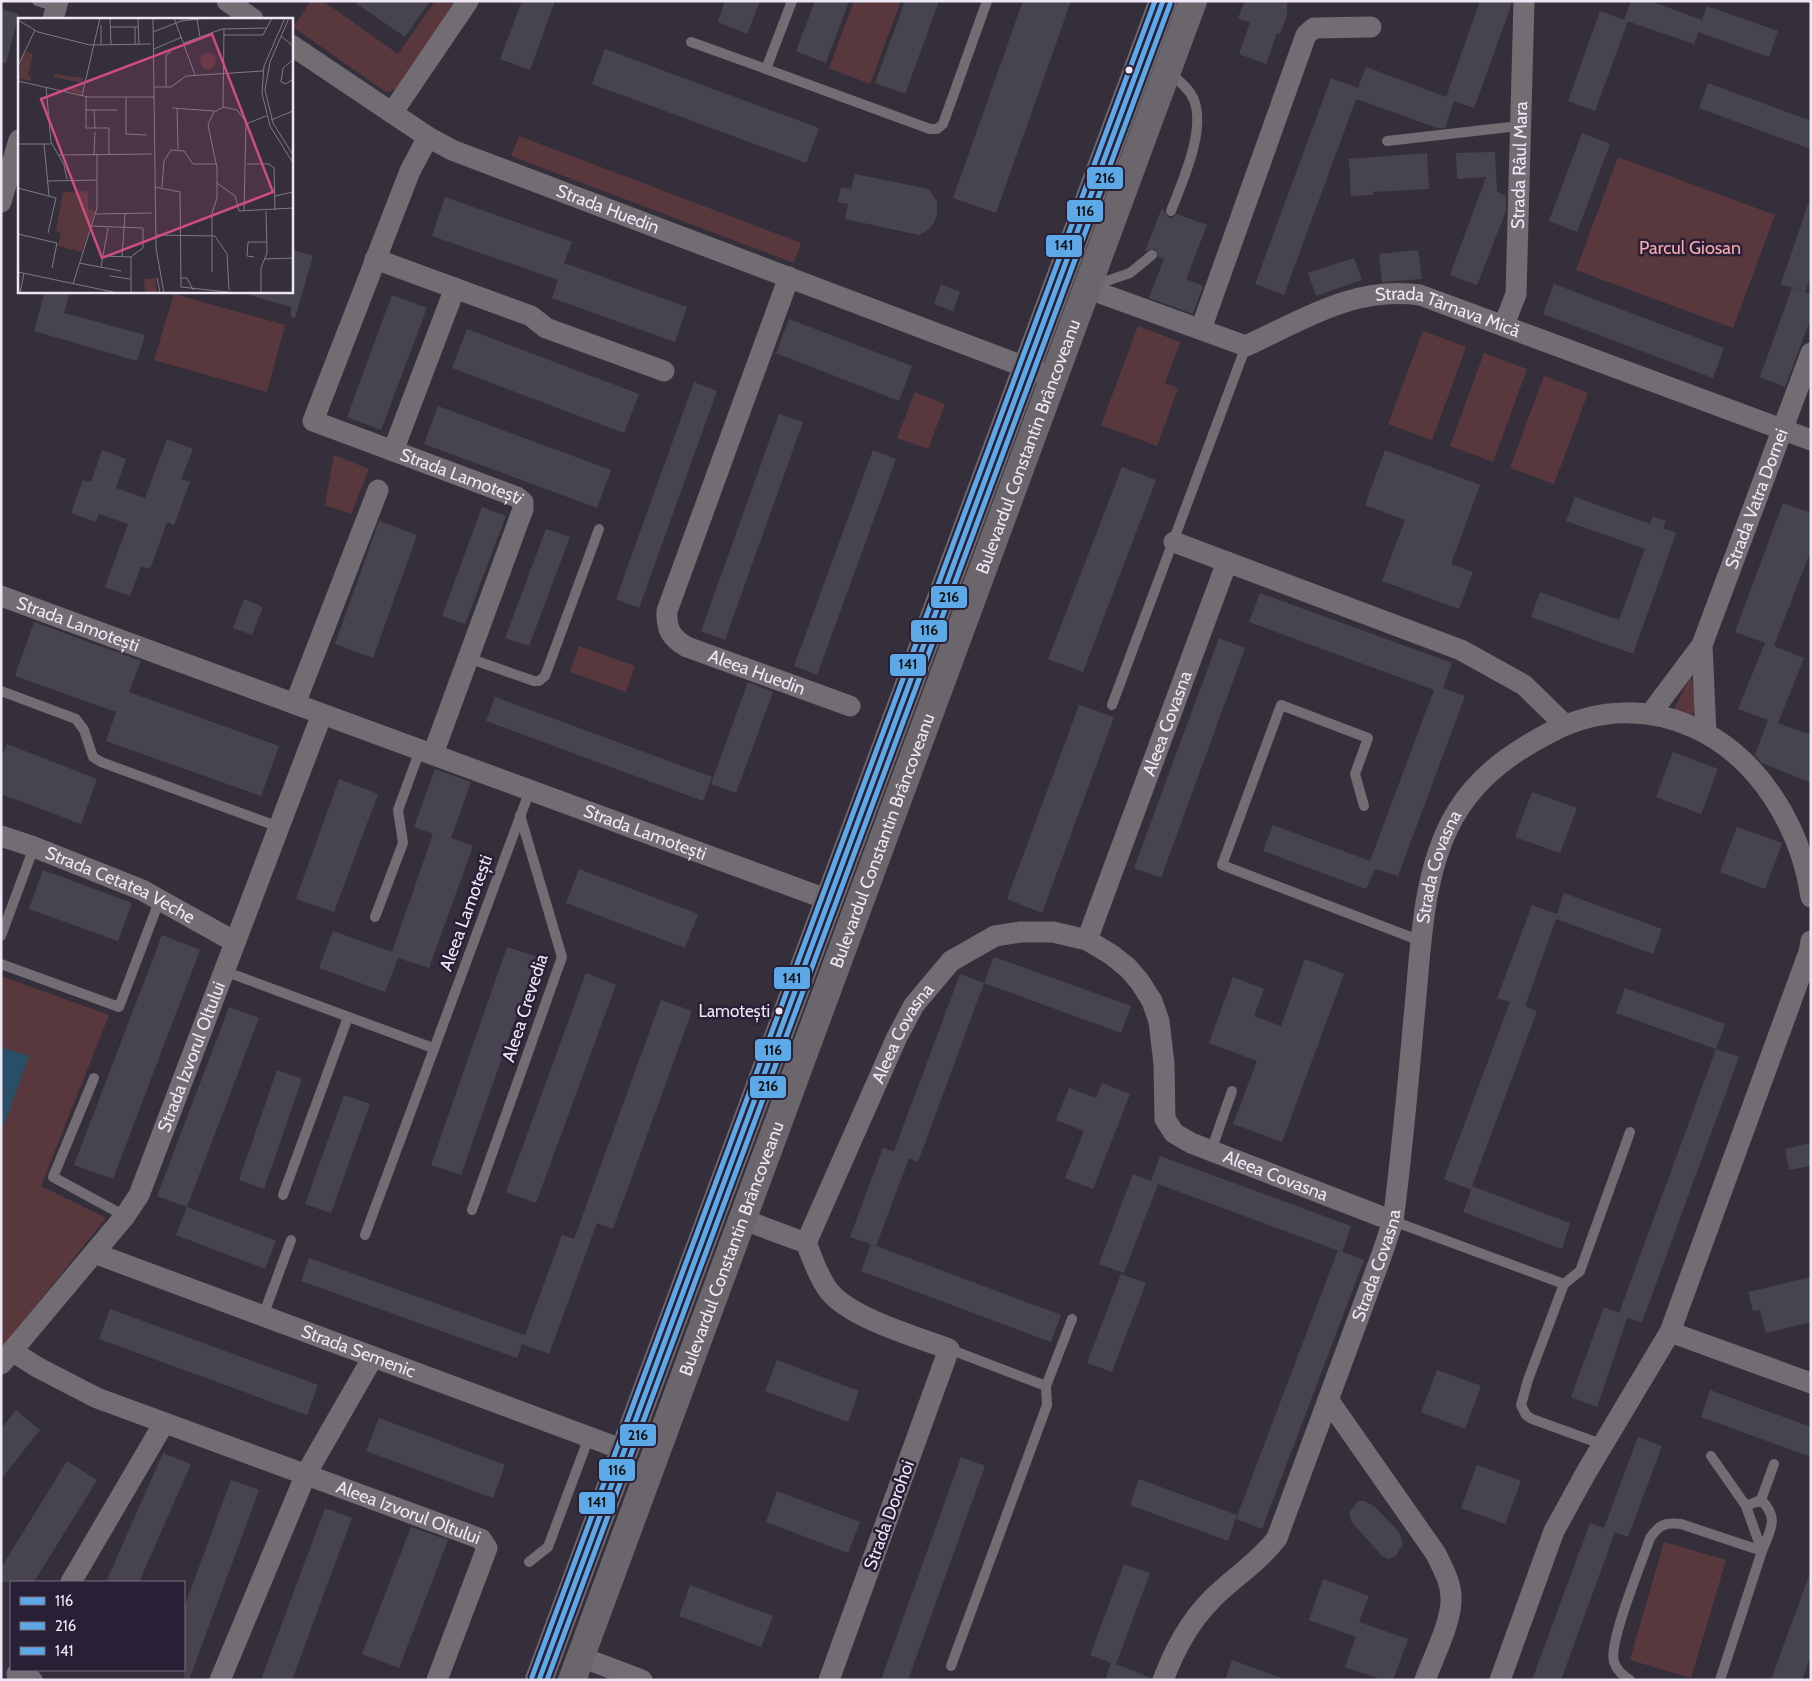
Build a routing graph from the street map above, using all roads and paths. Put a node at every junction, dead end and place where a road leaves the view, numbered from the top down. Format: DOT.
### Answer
graph roads {
  1 [pos="226,1"];
  2 [pos="468,1"];
  3 [pos="792,1"];
  4 [pos="987,1"];
  5 [pos="1163,1"];
  6 [pos="1193,1"];
  7 [pos="1524,1"];
  8 [pos="252,18"];
  9 [pos="1371,27"];
  10 [pos="691,42"];
  11 [pos="292,46"];
  12 [pos="766,69"];
  13 [pos="1167,72"];
  14 [pos="392,113"];
  15 [pos="1519,126"];
  16 [pos="428,137"];
  17 [pos="1387,141"];
  18 [pos="18,143"];
  19 [pos="1,202"];
  20 [pos="1171,211"];
  21 [pos="1152,255"];
  22 [pos="375,259"];
  23 [pos="790,278"];
  24 [pos="455,288"];
  25 [pos="1086,288"];
  26 [pos="1504,325"];
  27 [pos="1201,329"];
  28 [pos="1246,346"];
  29 [pos="1811,353"];
  30 [pos="1027,368"];
  31 [pos="664,371"];
  32 [pos="1053,377"];
  33 [pos="1783,430"];
  34 [pos="1811,440"];
  35 [pos="393,452"];
  36 [pos="378,490"];
  37 [pos="598,529"];
  38 [pos="1174,542"];
  39 [pos="1227,562"];
  40 [pos="1,596"];
  41 [pos="1702,645"];
  42 [pos="468,658"];
  43 [pos="1,691"];
  44 [pos="296,704"];
  45 [pos="1112,705"];
  46 [pos="850,706"];
  47 [pos="322,714"];
  48 [pos="1651,714"];
  49 [pos="1565,725"];
  50 [pos="1706,733"];
  51 [pos="426,752"];
  52 [pos="530,790"];
  53 [pos="1364,806"];
  54 [pos="520,815"];
  55 [pos="278,827"];
  56 [pos="1,836"];
  57 [pos="34,847"];
  58 [pos="1811,897"];
  59 [pos="160,899"];
  60 [pos="829,900"];
  61 [pos="375,917"];
  62 [pos="1,936"];
  63 [pos="1087,940"];
  64 [pos="1422,941"];
  65 [pos="235,942"];
  66 [pos="1810,948"];
  67 [pos="1,964"];
  68 [pos="224,972"];
  69 [pos="348,1017"];
  70 [pos="434,1048"];
  71 [pos="94,1078"];
  72 [pos="1232,1091"];
  73 [pos="1630,1132"];
  74 [pos="1211,1152"];
  75 [pos="283,1195"];
  76 [pos="472,1210"];
  77 [pos="125,1216"];
  78 [pos="744,1220"];
  79 [pos="1393,1221"];
  80 [pos="365,1235"];
  81 [pos="291,1240"];
  82 [pos="806,1243"];
  83 [pos="94,1253"];
  84 [pos="1564,1284"];
  85 [pos="263,1316"];
  86 [pos="1072,1319"];
  87 [pos="1670,1332"];
  88 [pos="949,1349"];
  89 [pos="7,1357"];
  90 [pos="373,1357"];
  91 [pos="1811,1383"];
  92 [pos="1046,1386"];
  93 [pos="1329,1400"];
  94 [pos="164,1423"];
  95 [pos="589,1437"];
  96 [pos="1604,1445"];
  97 [pos="624,1450"];
  98 [pos="1711,1456"];
  99 [pos="1774,1464"];
  100 [pos="306,1474"];
  101 [pos="1761,1500"];
  102 [pos="1746,1506"];
  103 [pos="1762,1551"];
  104 [pos="529,1562"];
  105 [pos="72,1581"];
  106 [pos="551,1646"];
  107 [pos="950,1666"];
  108 [pos="576,1668"];
  109 [pos="220,1680"];
  110 [pos="437,1680"];
  111 [pos="539,1680"];
  112 [pos="642,1680"];
  113 [pos="829,1680"];
  114 [pos="1163,1680"];
  115 [pos="1425,1680"];
  116 [pos="1500,1680"];
  117 [pos="1630,1680"];
  118 [pos="1720,1680"];
  1 -- 8 [label="street"];
  2 -- 14 [label="street"];
  3 -- 12 [label="lane"];
  4 -- 12 [label="lane"];
  5 -- 30 [label="main road, Bulevardul Constantin Brâncoveanu"];
  6 -- 13 [label="main road, Bulevardul Constantin Brâncoveanu"];
  7 -- 15 [label="street, Strada Râul Mara"];
  9 -- 27 [label="street"];
  10 -- 12 [label="lane"];
  11 -- 14 [label="street, Strada Huedin"];
  13 -- 20 [label="lane"];
  13 -- 25 [label="main road, Bulevardul Constantin Brâncoveanu"];
  14 -- 16 [label="street, Strada Huedin"];
  15 -- 17 [label="lane"];
  15 -- 26 [label="street, Strada Râul Mara"];
  16 -- 22 [label="street"];
  16 -- 23 [label="street, Strada Huedin"];
  18 -- 19 [label="street"];
  21 -- 25 [label="lane"];
  22 -- 24 [label="street"];
  22 -- 35 [label="street"];
  23 -- 30 [label="street, Strada Huedin"];
  23 -- 46 [label="street, Aleea Huedin"];
  24 -- 31 [label="street"];
  24 -- 35 [label="street, Strada Lamotești"];
  25 -- 27 [label="street"];
  25 -- 32 [label="main road, Bulevardul Constantin Brâncoveanu"];
  26 -- 28 [label="street, Strada Târnava Mică"];
  26 -- 33 [label="street, Strada Târnava Mică"];
  27 -- 28 [label="street"];
  28 -- 38 [label="lane"];
  29 -- 33 [label="street, Strada Vatra Dornei"];
  30 -- 32 [label="street, Strada Huedin"];
  30 -- 60 [label="main road, Bulevardul Constantin Brâncoveanu"];
  32 -- 78 [label="main road, Bulevardul Constantin Brâncoveanu"];
  33 -- 34 [label="street, Strada Târnava Mică"];
  33 -- 41 [label="street, Strada Vatra Dornei"];
  35 -- 42 [label="street, Strada Lamotești"];
  36 -- 44 [label="street"];
  37 -- 42 [label="lane"];
  38 -- 39 [label="street"];
  38 -- 45 [label="lane"];
  39 -- 49 [label="street"];
  39 -- 63 [label="street, Aleea Covasna"];
  40 -- 44 [label="street, Strada Lamotești"];
  41 -- 48 [label="street, Strada Vatra Dornei"];
  41 -- 50 [label="street, Strada Vatra Dornei"];
  42 -- 51 [label="street, Strada Lamotești"];
  43 -- 55 [label="lane"];
  44 -- 47 [label="street, Strada Lamotești"];
  47 -- 51 [label="street, Strada Lamotești"];
  47 -- 55 [label="street, Strada Izvorul Oltului"];
  48 -- 49 [label="street, Strada Covasna"];
  48 -- 50 [label="street, Strada Covasna"];
  49 -- 64 [label="street, Strada Covasna"];
  50 -- 58 [label="street, Strada Covasna"];
  51 -- 52 [label="street, Strada Lamotești"];
  51 -- 61 [label="lane"];
  52 -- 54 [label="lane, Aleea Lamotești"];
  52 -- 60 [label="street, Strada Lamotești"];
  53 -- 64 [label="lane"];
  54 -- 70 [label="lane, Aleea Lamotești"];
  54 -- 76 [label="lane, Aleea Crevedia"];
  55 -- 65 [label="street, Strada Izvorul Oltului"];
  56 -- 57 [label="street, Strada Cetatea Veche"];
  57 -- 59 [label="street, Strada Cetatea Veche"];
  57 -- 62 [label="lane"];
  59 -- 65 [label="street, Strada Cetatea Veche"];
  59 -- 67 [label="lane"];
  60 -- 97 [label="main road, Bulevardul Constantin Brâncoveanu"];
  63 -- 74 [label="street, Aleea Covasna"];
  63 -- 82 [label="street, Aleea Covasna"];
  64 -- 79 [label="street, Strada Covasna"];
  65 -- 68 [label="street, Strada Izvorul Oltului"];
  66 -- 87 [label="street"];
  68 -- 69 [label="lane"];
  68 -- 77 [label="street, Strada Izvorul Oltului"];
  69 -- 70 [label="lane"];
  69 -- 75 [label="lane"];
  70 -- 80 [label="lane, Aleea Lamotești"];
  71 -- 77 [label="lane"];
  72 -- 74 [label="lane"];
  73 -- 84 [label="lane"];
  74 -- 79 [label="street, Aleea Covasna"];
  77 -- 83 [label="street, Strada Izvorul Oltului"];
  78 -- 82 [label="street"];
  78 -- 108 [label="main road, Bulevardul Constantin Brâncoveanu"];
  79 -- 84 [label="lane"];
  79 -- 93 [label="street, Strada Covasna"];
  81 -- 85 [label="lane"];
  82 -- 88 [label="street"];
  83 -- 85 [label="street, Strada Semenic"];
  83 -- 89 [label="street, Strada Izvorul Oltului"];
  84 -- 96 [label="lane"];
  85 -- 90 [label="street, Strada Semenic"];
  86 -- 92 [label="lane"];
  87 -- 91 [label="street"];
  87 -- 96 [label="street"];
  88 -- 92 [label="lane"];
  88 -- 113 [label="street, Strada Dorohoi"];
  89 -- 94 [label="street, Aleea Izvorul Oltului"];
  90 -- 95 [label="street, Strada Semenic"];
  90 -- 100 [label="street"];
  92 -- 107 [label="lane"];
  93 -- 114 [label="street, Strada Covasna"];
  93 -- 115 [label="street"];
  94 -- 100 [label="street, Aleea Izvorul Oltului"];
  94 -- 105 [label="street"];
  95 -- 97 [label="street, Strada Semenic"];
  95 -- 104 [label="lane"];
  96 -- 116 [label="street"];
  97 -- 106 [label="main road, Bulevardul Constantin Brâncoveanu"];
  98 -- 102 [label="lane"];
  99 -- 101 [label="lane"];
  100 -- 109 [label="street"];
  100 -- 110 [label="street, Aleea Izvorul Oltului"];
  101 -- 102 [label="lane"];
  101 -- 103 [label="lane"];
  102 -- 103 [label="lane"];
  103 -- 117 [label="lane"];
  103 -- 118 [label="lane"];
  106 -- 108 [label="main road"];
  106 -- 111 [label="main road, Bulevardul Constantin Brâncoveanu"];
  108 -- 112 [label="street"];
}
